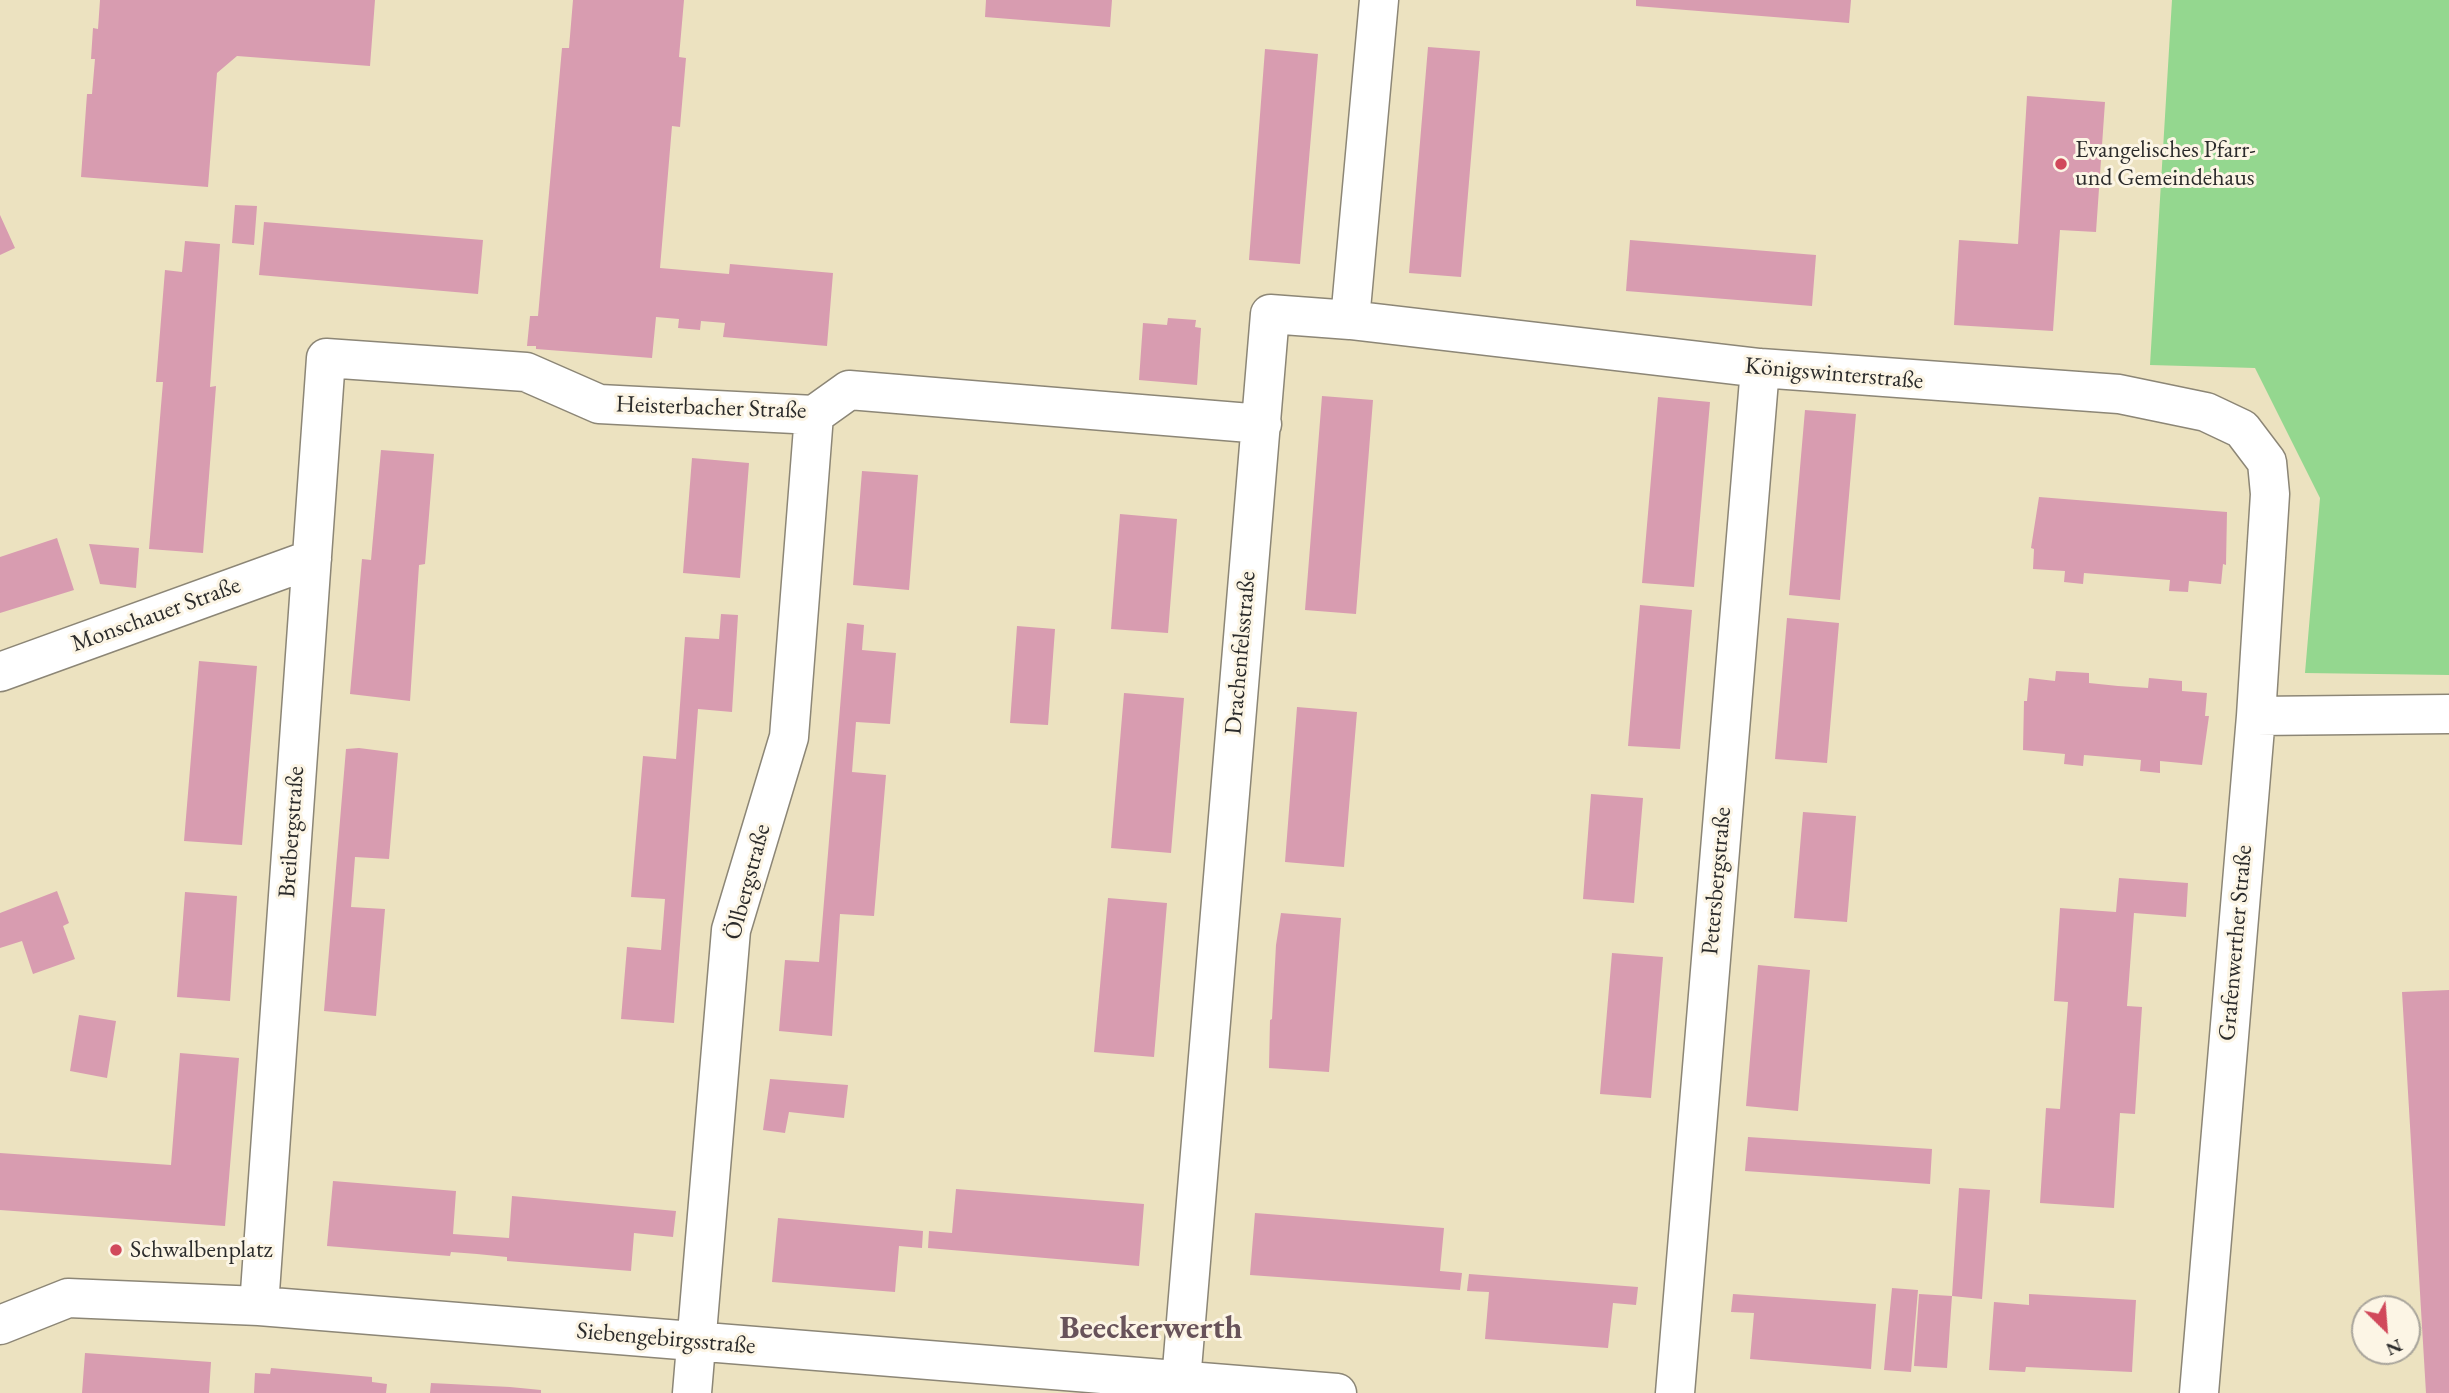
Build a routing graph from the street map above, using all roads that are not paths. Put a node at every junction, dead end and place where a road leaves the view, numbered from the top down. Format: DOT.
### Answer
graph roads {
  1 [pos="1378,0"];
  2 [pos="1350,320"];
  3 [pos="326,358"];
  4 [pos="1760,368"];
  5 [pos="814,415"];
  6 [pos="1262,424"];
  7 [pos="2270,494"];
  8 [pos="312,559"];
  9 [pos="0,671"];
  10 [pos="2449,713"];
  11 [pos="2256,716"];
  12 [pos="259,1306"];
  13 [pos="0,1325"];
  14 [pos="697,1342"];
  15 [pos="1181,1386"];
  16 [pos="692,1393"];
  17 [pos="1337,1393"];
  18 [pos="1675,1393"];
  19 [pos="2199,1393"];
  1 -- 2 [label="street"];
  2 -- 4 [label="street, Königswinterstraße"];
  2 -- 6 [label="street, Drachenfelsstraße"];
  3 -- 5 [label="street, Heisterbacher Straße"];
  3 -- 8 [label="street, Breibergstraße"];
  4 -- 7 [label="street, Königswinterstraße"];
  4 -- 18 [label="street, Petersbergstraße"];
  5 -- 6 [label="street, Heisterbacher Straße"];
  5 -- 14 [label="street, Ölbergstraße"];
  6 -- 15 [label="street, Drachenfelsstraße"];
  7 -- 11 [label="street, Grafenwerther Straße"];
  8 -- 9 [label="street, Monschauer Straße"];
  8 -- 12 [label="street, Breibergstraße"];
  10 -- 11 [label="street"];
  11 -- 19 [label="street, Grafenwerther Straße"];
  12 -- 13 [label="street, Siebengebirgsstraße"];
  12 -- 14 [label="street, Siebengebirgsstraße"];
  14 -- 15 [label="street, Siebengebirgsstraße"];
  14 -- 16 [label="street, Ölbergstraße"];
  15 -- 17 [label="street, Siebengebirgsstraße"];
}
